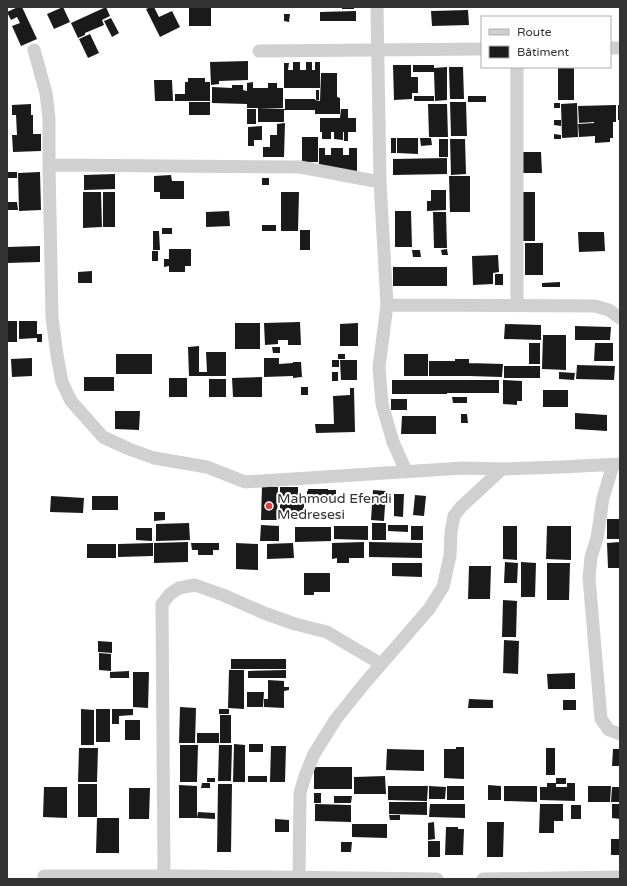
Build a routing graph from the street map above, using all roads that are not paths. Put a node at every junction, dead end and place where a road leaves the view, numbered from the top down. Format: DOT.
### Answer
graph roads {
  1 [pos="377,7"];
  2 [pos="481,49"];
  3 [pos="34,50"];
  4 [pos="377,50"];
  5 [pos="259,51"];
  6 [pos="517,68"];
  7 [pos="49,165"];
  8 [pos="380,182"];
  9 [pos="387,305"];
  10 [pos="518,305"];
  11 [pos="620,318"];
  12 [pos="616,464"];
  13 [pos="502,469"];
  14 [pos="406,471"];
  15 [pos="381,664"];
  16 [pos="620,734"];
  17 [pos="44,876"];
  18 [pos="164,876"];
  19 [pos="300,877"];
  20 [pos="620,877"];
  21 [pos="181,878"];
  22 [pos="437,879"];
  23 [pos="483,879"];
  1 -- 4 [label="street"];
  2 -- 4 [label="street"];
  3 -- 7 [label="street"];
  4 -- 5 [label="street"];
  4 -- 8 [label="street"];
  6 -- 10 [label="street"];
  7 -- 8 [label="street"];
  7 -- 14 [label="street"];
  8 -- 9 [label="street"];
  9 -- 10 [label="street"];
  9 -- 14 [label="street"];
  10 -- 11 [label="street"];
  12 -- 13 [label="street"];
  12 -- 16 [label="street"];
  13 -- 14 [label="street"];
  13 -- 15 [label="street"];
  15 -- 18 [label="street"];
  15 -- 19 [label="street"];
  17 -- 18 [label="street"];
  18 -- 21 [label="street"];
  19 -- 21 [label="street"];
  19 -- 22 [label="street"];
  20 -- 23 [label="street"];
}
